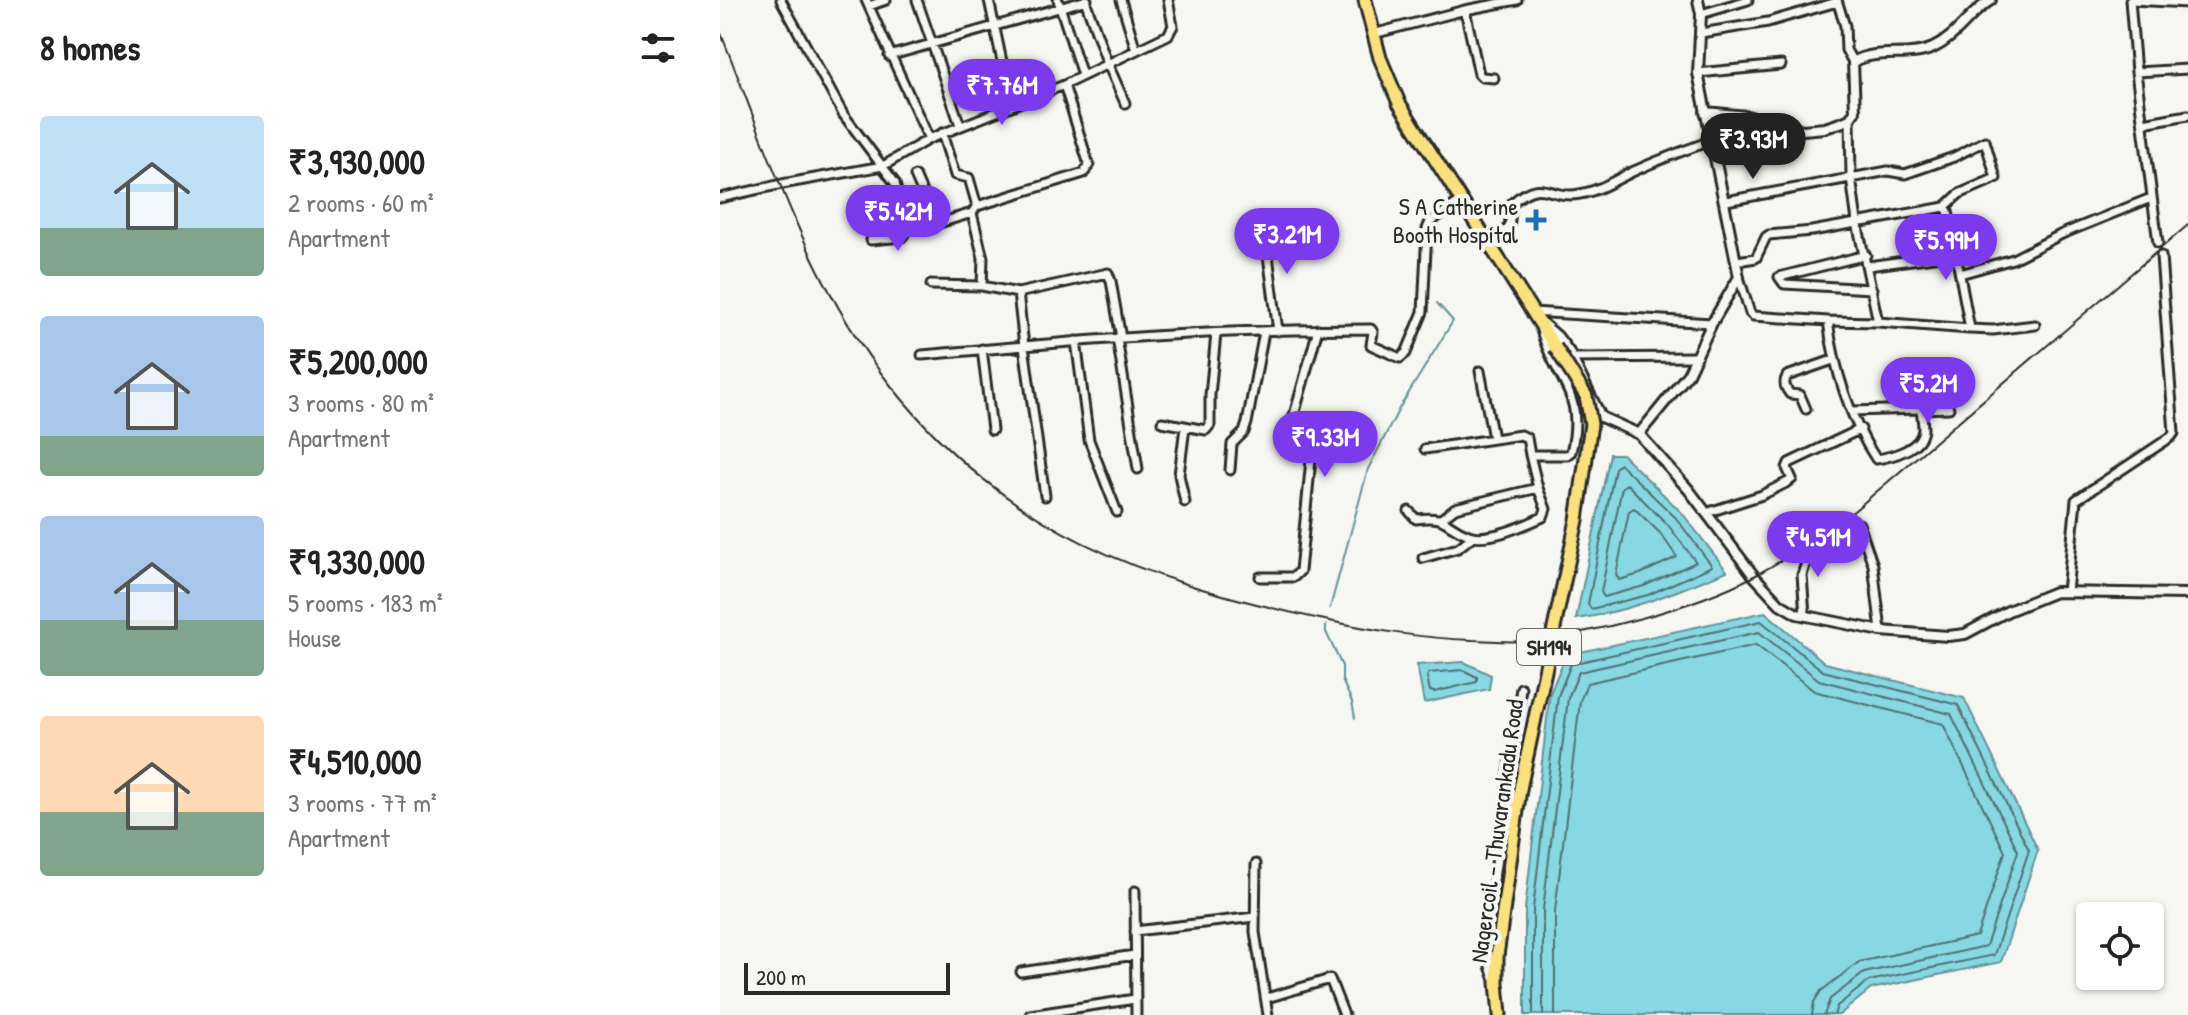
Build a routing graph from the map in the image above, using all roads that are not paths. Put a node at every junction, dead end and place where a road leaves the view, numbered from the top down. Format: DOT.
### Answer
graph roads {
  1 [pos="781,0"];
  2 [pos="886,0"];
  3 [pos="917,0"];
  4 [pos="989,0"];
  5 [pos="1086,0"];
  6 [pos="1121,0"];
  7 [pos="1168,0"];
  8 [pos="1365,0"];
  9 [pos="1517,0"];
  10 [pos="1698,0"];
  11 [pos="1748,0"];
  12 [pos="2131,0"];
  13 [pos="1837,1"];
  14 [pos="1985,2"];
  15 [pos="867,3"];
  16 [pos="2188,3"];
  17 [pos="1060,4"];
  18 [pos="1465,10"];
  19 [pos="1701,14"];
  20 [pos="995,27"];
  21 [pos="1701,33"];
  22 [pos="1373,34"];
  23 [pos="930,44"];
  24 [pos="1136,50"];
  25 [pos="889,56"];
  26 [pos="1107,62"];
  27 [pos="1853,62"];
  28 [pos="1781,65"];
  29 [pos="2188,69"];
  30 [pos="2136,72"];
  31 [pos="1698,73"];
  32 [pos="1082,75"];
  33 [pos="1494,78"];
  34 [pos="1064,85"];
  35 [pos="1125,103"];
  36 [pos="1015,105"];
  37 [pos="1705,112"];
  38 [pos="2188,115"];
  39 [pos="1850,119"];
  40 [pos="2143,123"];
  41 [pos="960,125"];
  42 [pos="942,133"];
  43 [pos="929,139"];
  44 [pos="1713,140"];
  45 [pos="883,166"];
  46 [pos="915,176"];
  47 [pos="1851,177"];
  48 [pos="720,198"];
  49 [pos="2151,198"];
  50 [pos="1462,200"];
  51 [pos="1726,201"];
  52 [pos="1945,207"];
  53 [pos="974,210"];
  54 [pos="1857,222"];
  55 [pos="1264,225"];
  56 [pos="871,240"];
  57 [pos="1488,240"];
  58 [pos="2158,243"];
  59 [pos="1955,254"];
  60 [pos="1866,255"];
  61 [pos="2161,256"];
  62 [pos="1737,261"];
  63 [pos="1868,266"];
  64 [pos="1960,274"];
  65 [pos="1739,277"];
  66 [pos="931,285"];
  67 [pos="982,286"];
  68 [pos="1872,289"];
  69 [pos="1018,293"];
  70 [pos="1535,316"];
  71 [pos="1828,321"];
  72 [pos="1878,322"];
  73 [pos="1712,323"];
  74 [pos="2035,325"];
  75 [pos="1318,329"];
  76 [pos="1970,329"];
  77 [pos="1278,331"];
  78 [pos="1264,332"];
  79 [pos="1216,334"];
  80 [pos="1119,338"];
  81 [pos="1076,341"];
  82 [pos="1024,346"];
  83 [pos="982,349"];
  84 [pos="922,355"];
  85 [pos="1697,357"];
  86 [pos="1572,358"];
  87 [pos="1833,360"];
  88 [pos="1480,371"];
  89 [pos="1949,408"];
  90 [pos="1806,409"];
  91 [pos="1921,409"];
  92 [pos="1852,411"];
  93 [pos="1162,422"];
  94 [pos="1185,427"];
  95 [pos="1861,429"];
  96 [pos="992,430"];
  97 [pos="1639,434"];
  98 [pos="1493,438"];
  99 [pos="1425,449"];
  100 [pos="1530,455"];
  101 [pos="1138,469"];
  102 [pos="1230,470"];
  103 [pos="1538,488"];
  104 [pos="1045,496"];
  105 [pos="1185,502"];
  106 [pos="1409,511"];
  107 [pos="1117,512"];
  108 [pos="1706,513"];
  109 [pos="1441,519"];
  110 [pos="1859,524"];
  111 [pos="1472,537"];
  112 [pos="1813,541"];
  113 [pos="1423,558"];
  114 [pos="1260,577"];
  115 [pos="2067,592"];
  116 [pos="2188,594"];
  117 [pos="1805,615"];
  118 [pos="1881,631"];
  119 [pos="1521,688"];
  120 [pos="1256,864"];
  121 [pos="1135,891"];
  122 [pos="1255,917"];
  123 [pos="1135,931"];
  124 [pos="1135,955"];
  125 [pos="1021,972"];
  126 [pos="1497,983"];
  127 [pos="1267,998"];
  128 [pos="1135,999"];
  129 [pos="1030,1015"];
  130 [pos="1136,1015"];
  131 [pos="1268,1015"];
  132 [pos="1344,1015"];
  133 [pos="1500,1015"];
  1 -- 45 [label="street"];
  2 -- 15 [label="street"];
  3 -- 23 [label="street"];
  4 -- 20 [label="street"];
  5 -- 17 [label="street"];
  5 -- 26 [label="street"];
  6 -- 24 [label="street"];
  7 -- 24 [label="street"];
  8 -- 22 [label="main road, Nagercoil - Thuvarankadu Road / SH194"];
  9 -- 18 [label="street"];
  10 -- 19 [label="street"];
  11 -- 19 [label="street"];
  12 -- 16 [label="street"];
  12 -- 30 [label="street"];
  13 -- 21 [label="street"];
  13 -- 27 [label="street"];
  14 -- 27 [label="street"];
  15 -- 25 [label="street"];
  17 -- 20 [label="street"];
  17 -- 32 [label="street"];
  18 -- 22 [label="street"];
  18 -- 33 [label="street"];
  19 -- 21 [label="street"];
  20 -- 23 [label="street"];
  20 -- 36 [label="street"];
  21 -- 31 [label="street"];
  22 -- 50 [label="main road, Nagercoil - Thuvarankadu Road / SH194"];
  23 -- 25 [label="street"];
  23 -- 41 [label="street"];
  24 -- 26 [label="street"];
  25 -- 43 [label="street"];
  26 -- 32 [label="street"];
  26 -- 35 [label="street"];
  27 -- 39 [label="street"];
  28 -- 31 [label="street"];
  29 -- 30 [label="street"];
  30 -- 40 [label="street"];
  31 -- 37 [label="street"];
  32 -- 34 [label="street"];
  34 -- 36 [label="street"];
  34 -- 53 [label="street"];
  36 -- 41 [label="street"];
  37 -- 39 [label="street"];
  37 -- 44 [label="street"];
  38 -- 40 [label="street"];
  39 -- 47 [label="street"];
  40 -- 49 [label="street"];
  41 -- 42 [label="street"];
  42 -- 43 [label="street"];
  42 -- 53 [label="street"];
  43 -- 45 [label="street"];
  44 -- 51 [label="street"];
  44 -- 57 [label="street"];
  45 -- 48 [label="street"];
  45 -- 56 [label="street"];
  46 -- 53 [label="street"];
  47 -- 51 [label="street"];
  47 -- 52 [label="street"];
  47 -- 54 [label="street"];
  49 -- 58 [label="street"];
  49 -- 64 [label="street"];
  50 -- 57 [label="main road, Nagercoil - Thuvarankadu Road / SH194"];
  50 -- 75 [label="street"];
  51 -- 62 [label="street"];
  52 -- 54 [label="street"];
  52 -- 59 [label="street"];
  53 -- 67 [label="street"];
  54 -- 60 [label="street"];
  54 -- 62 [label="street"];
  55 -- 77 [label="street"];
  57 -- 70 [label="main road, Nagercoil - Thuvarankadu Road / SH194"];
  59 -- 63 [label="street"];
  59 -- 64 [label="street"];
  60 -- 63 [label="street"];
  60 -- 68 [label="street"];
  61 -- 115 [label="street"];
  62 -- 65 [label="street"];
  63 -- 68 [label="street"];
  64 -- 76 [label="street"];
  65 -- 71 [label="street"];
  65 -- 73 [label="street"];
  66 -- 67 [label="street"];
  67 -- 69 [label="street"];
  68 -- 72 [label="street"];
  69 -- 80 [label="street"];
  69 -- 82 [label="street"];
  70 -- 73 [label="street"];
  70 -- 86 [label="street"];
  70 -- 100 [label="street"];
  70 -- 126 [label="main road, Nagercoil - Thuvarankadu Road / SH194, bridge"];
  71 -- 72 [label="street"];
  71 -- 87 [label="street"];
  72 -- 76 [label="street"];
  73 -- 85 [label="street"];
  74 -- 76 [label="street"];
  75 -- 77 [label="street"];
  75 -- 114 [label="street"];
  77 -- 78 [label="street"];
  78 -- 79 [label="street"];
  78 -- 102 [label="street"];
  79 -- 80 [label="street"];
  79 -- 94 [label="street"];
  80 -- 81 [label="street"];
  80 -- 101 [label="street"];
  81 -- 82 [label="street"];
  81 -- 107 [label="street"];
  82 -- 83 [label="street"];
  82 -- 104 [label="street"];
  83 -- 84 [label="street"];
  83 -- 96 [label="street"];
  85 -- 86 [label="street"];
  85 -- 97 [label="street"];
  86 -- 97 [label="street"];
  87 -- 90 [label="street"];
  87 -- 92 [label="street"];
  88 -- 98 [label="street"];
  89 -- 91 [label="street"];
  91 -- 92 [label="street"];
  91 -- 95 [label="street"];
  92 -- 95 [label="street"];
  93 -- 94 [label="street"];
  94 -- 105 [label="street"];
  95 -- 108 [label="street"];
  97 -- 108 [label="street"];
  98 -- 99 [label="street"];
  98 -- 100 [label="street"];
  100 -- 103 [label="street"];
  103 -- 109 [label="street"];
  103 -- 111 [label="street"];
  106 -- 109 [label="street"];
  108 -- 117 [label="street"];
  109 -- 111 [label="street"];
  110 -- 118 [label="street"];
  111 -- 113 [label="street"];
  112 -- 117 [label="street"];
  115 -- 116 [label="street"];
  115 -- 118 [label="street"];
  117 -- 118 [label="street"];
  119 -- 126 [label="street"];
  120 -- 122 [label="street"];
  121 -- 123 [label="street"];
  122 -- 123 [label="street"];
  122 -- 127 [label="street"];
  123 -- 124 [label="street"];
  124 -- 125 [label="street"];
  124 -- 128 [label="street"];
  126 -- 133 [label="main road, Nagercoil - Thuvarankadu Road / SH194"];
  127 -- 131 [label="street"];
  127 -- 132 [label="street"];
  128 -- 129 [label="street"];
  128 -- 130 [label="street"];
}
